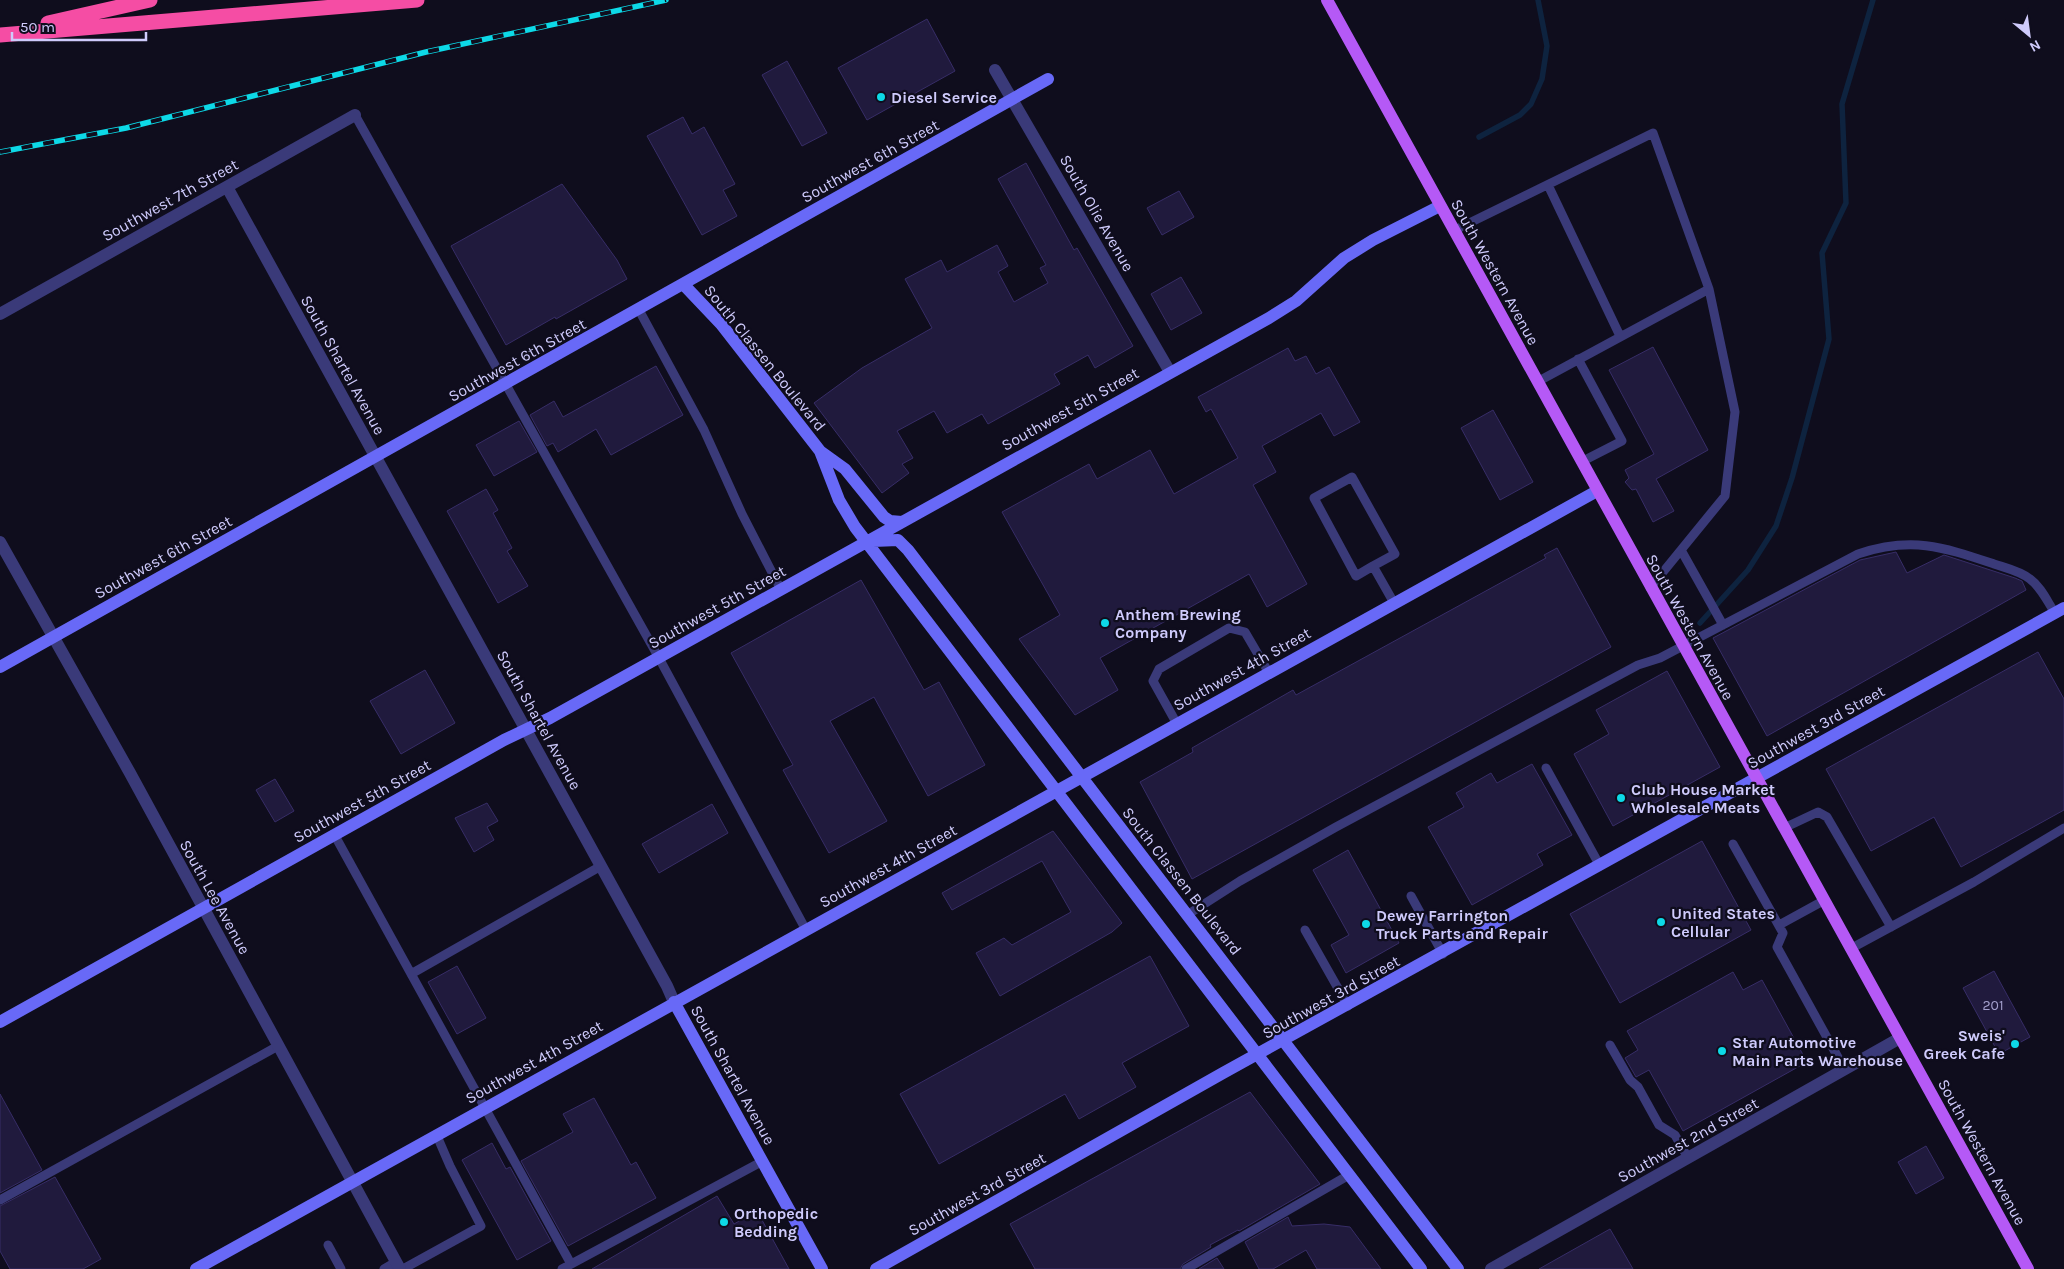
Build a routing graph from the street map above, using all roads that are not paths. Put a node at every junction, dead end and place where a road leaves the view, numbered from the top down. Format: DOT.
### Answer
graph roads {
  1 [pos="150,0"];
  2 [pos="418,0"];
  3 [pos="1327,0"];
  4 [pos="0,34"];
  5 [pos="995,70"];
  6 [pos="1048,79"];
  7 [pos="1014,99"];
  8 [pos="355,114"];
  9 [pos="1548,185"];
  10 [pos="227,187"];
  11 [pos="1440,206"];
  12 [pos="1453,231"];
  13 [pos="684,285"];
  14 [pos="1709,289"];
  15 [pos="639,310"];
  16 [pos="0,314"];
  17 [pos="1620,336"];
  18 [pos="1578,359"];
  19 [pos="1170,372"];
  20 [pos="1537,382"];
  21 [pos="507,384"];
  22 [pos="820,451"];
  23 [pos="376,458"];
  24 [pos="1581,462"];
  25 [pos="1597,491"];
  26 [pos="902,522"];
  27 [pos="0,542"];
  28 [pos="866,542"];
  29 [pos="1681,550"];
  30 [pos="1373,566"];
  31 [pos="1650,588"];
  32 [pos="781,590"];
  33 [pos="1394,603"];
  34 [pos="2059,610"];
  35 [pos="1723,625"];
  36 [pos="52,637"];
  37 [pos="1682,646"];
  38 [pos="659,658"];
  39 [pos="0,666"];
  40 [pos="1269,673"];
  41 [pos="1177,724"];
  42 [pos="526,730"];
  43 [pos="1546,768"];
  44 [pos="1082,777"];
  45 [pos="1756,779"];
  46 [pos="1056,792"];
  47 [pos="1784,828"];
  48 [pos="2064,828"];
  49 [pos="334,834"];
  50 [pos="1733,844"];
  51 [pos="601,866"];
  52 [pos="1600,866"];
  53 [pos="1411,896"];
  54 [pos="1823,901"];
  55 [pos="203,909"];
  56 [pos="1188,916"];
  57 [pos="1779,925"];
  58 [pos="1891,927"];
  59 [pos="806,930"];
  60 [pos="1305,930"];
  61 [pos="1850,949"];
  62 [pos="1442,954"];
  63 [pos="411,974"];
  64 [pos="674,1002"];
  65 [pos="1348,1006"];
  66 [pos="0,1022"];
  67 [pos="1900,1038"];
  68 [pos="1285,1041"];
  69 [pos="1610,1045"];
  70 [pos="278,1046"];
  71 [pos="1258,1055"];
  72 [pos="1845,1070"];
  73 [pos="485,1109"];
  74 [pos="437,1136"];
  75 [pos="1688,1158"];
  76 [pos="762,1161"];
  77 [pos="1349,1175"];
  78 [pos="353,1182"];
  79 [pos="0,1200"];
  80 [pos="328,1245"];
  81 [pos="571,1264"];
  82 [pos="400,1267"];
  83 [pos="196,1269"];
  84 [pos="341,1269"];
  85 [pos="384,1269"];
  86 [pos="562,1269"];
  87 [pos="822,1269"];
  88 [pos="876,1269"];
  89 [pos="1186,1269"];
  90 [pos="1421,1269"];
  91 [pos="1458,1269"];
  92 [pos="1491,1269"];
  93 [pos="2028,1269"];
  1 -- 4 [label="highway"];
  2 -- 4 [label="highway"];
  3 -- 11 [label="main road, South Western Avenue"];
  5 -- 7 [label="street, South Olie Avenue"];
  6 -- 7 [label="street, Southwest 6th Street"];
  7 -- 13 [label="street, Southwest 6th Street"];
  7 -- 19 [label="street, South Olie Avenue"];
  8 -- 10 [label="street, Southwest 7th Street"];
  8 -- 21 [label="lane"];
  9 -- 12 [label="lane"];
  9 -- 14 [label="lane"];
  9 -- 17 [label="lane"];
  10 -- 16 [label="street, Southwest 7th Street"];
  10 -- 23 [label="street, South Shartel Avenue"];
  11 -- 12 [label="main road, South Western Avenue"];
  11 -- 19 [label="street, Southwest 5th Street"];
  12 -- 20 [label="main road, South Western Avenue"];
  13 -- 15 [label="street, Southwest 6th Street"];
  13 -- 22 [label="street, South Classen Boulevard"];
  14 -- 17 [label="lane"];
  14 -- 29 [label="lane"];
  15 -- 21 [label="street, Southwest 6th Street"];
  15 -- 32 [label="lane"];
  17 -- 18 [label="lane"];
  18 -- 20 [label="lane"];
  18 -- 24 [label="lane"];
  19 -- 26 [label="street, Southwest 5th Street"];
  20 -- 24 [label="main road, South Western Avenue"];
  21 -- 23 [label="street, Southwest 6th Street"];
  21 -- 38 [label="lane"];
  22 -- 26 [label="street, South Classen Boulevard"];
  22 -- 28 [label="street, South Classen Boulevard"];
  23 -- 36 [label="street, Southwest 6th Street"];
  23 -- 42 [label="street, South Shartel Avenue"];
  24 -- 25 [label="main road, South Western Avenue"];
  25 -- 31 [label="main road, South Western Avenue"];
  25 -- 33 [label="street, Southwest 4th Street"];
  26 -- 28 [label="street, Southwest 5th Street"];
  27 -- 36 [label="street, South Lee Avenue"];
  28 -- 32 [label="street, Southwest 5th Street"];
  28 -- 44 [label="street, South Classen Boulevard"];
  28 -- 46 [label="street, South Classen Boulevard"];
  29 -- 31 [label="lane"];
  29 -- 35 [label="lane"];
  30 -- 30 [label="lane"];
  30 -- 33 [label="lane"];
  31 -- 37 [label="main road, South Western Avenue"];
  32 -- 38 [label="street, Southwest 5th Street"];
  33 -- 40 [label="street, Southwest 4th Street"];
  34 -- 35 [label="lane"];
  34 -- 45 [label="street, Southwest 3rd Street"];
  35 -- 37 [label="lane"];
  36 -- 39 [label="street, Southwest 6th Street"];
  36 -- 55 [label="street, South Lee Avenue"];
  37 -- 45 [label="main road, South Western Avenue"];
  37 -- 56 [label="lane"];
  38 -- 42 [label="street, Southwest 5th Street"];
  38 -- 59 [label="lane"];
  40 -- 41 [label="street, Southwest 4th Street"];
  40 -- 41 [label="lane"];
  41 -- 44 [label="street, Southwest 4th Street"];
  42 -- 49 [label="street, Southwest 5th Street"];
  42 -- 51 [label="street, South Shartel Avenue"];
  43 -- 52 [label="lane"];
  44 -- 46 [label="street, Southwest 4th Street"];
  44 -- 56 [label="street, South Classen Boulevard"];
  45 -- 47 [label="main road, South Western Avenue"];
  45 -- 52 [label="street, Southwest 3rd Street"];
  46 -- 59 [label="street, Southwest 4th Street"];
  46 -- 71 [label="street, South Classen Boulevard"];
  47 -- 54 [label="main road, South Western Avenue"];
  47 -- 58 [label="lane"];
  48 -- 58 [label="lane"];
  49 -- 55 [label="street, Southwest 5th Street"];
  49 -- 63 [label="lane"];
  50 -- 57 [label="lane"];
  51 -- 63 [label="lane"];
  51 -- 64 [label="street, South Shartel Avenue"];
  52 -- 62 [label="street, Southwest 3rd Street"];
  53 -- 62 [label="lane"];
  54 -- 57 [label="lane"];
  54 -- 61 [label="main road, South Western Avenue"];
  55 -- 66 [label="street, Southwest 5th Street"];
  55 -- 70 [label="street, South Lee Avenue"];
  56 -- 68 [label="street, South Classen Boulevard"];
  57 -- 72 [label="lane"];
  58 -- 61 [label="lane"];
  59 -- 64 [label="street, Southwest 4th Street"];
  60 -- 65 [label="lane"];
  61 -- 67 [label="main road, South Western Avenue"];
  62 -- 65 [label="street, Southwest 3rd Street"];
  63 -- 73 [label="lane"];
  64 -- 73 [label="street, Southwest 4th Street"];
  64 -- 76 [label="street, South Shartel Avenue"];
  65 -- 68 [label="street, Southwest 3rd Street"];
  67 -- 72 [label="street, Southwest 2nd Street"];
  67 -- 93 [label="main road, South Western Avenue"];
  68 -- 71 [label="street, Southwest 3rd Street"];
  68 -- 91 [label="street, South Classen Boulevard"];
  69 -- 75 [label="lane"];
  70 -- 78 [label="street, South Lee Avenue"];
  70 -- 79 [label="lane"];
  71 -- 77 [label="street, South Classen Boulevard"];
  71 -- 88 [label="street, Southwest 3rd Street"];
  72 -- 75 [label="street, Southwest 2nd Street"];
  73 -- 74 [label="street, Southwest 4th Street"];
  73 -- 81 [label="lane"];
  74 -- 78 [label="street, Southwest 4th Street"];
  74 -- 82 [label="lane"];
  75 -- 92 [label="street, Southwest 2nd Street"];
  76 -- 81 [label="lane"];
  76 -- 87 [label="street, South Shartel Avenue"];
  77 -- 89 [label="lane"];
  77 -- 90 [label="street, South Classen Boulevard"];
  78 -- 82 [label="street, South Lee Avenue"];
  78 -- 83 [label="street, Southwest 4th Street"];
  80 -- 84 [label="lane"];
  81 -- 86 [label="lane"];
  82 -- 85 [label="lane"];
}
